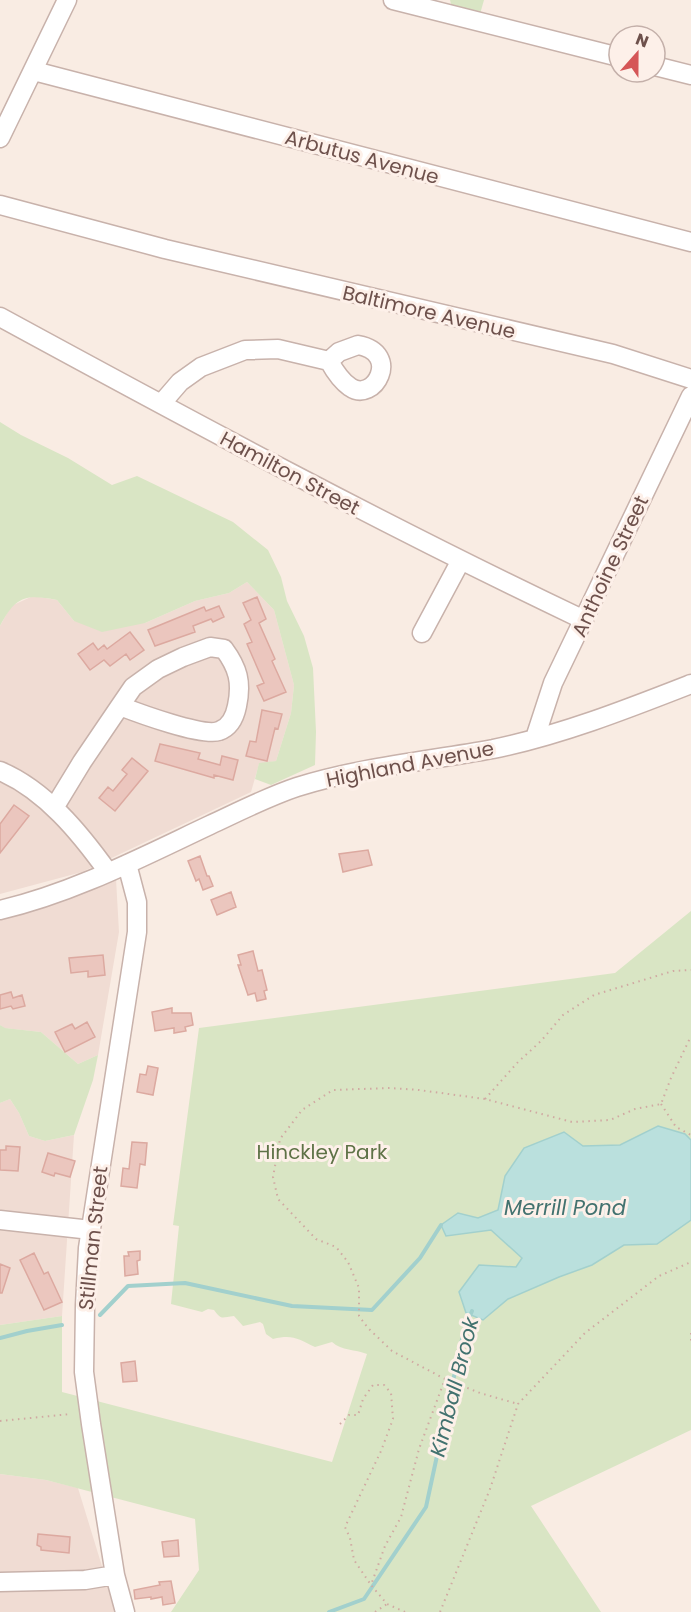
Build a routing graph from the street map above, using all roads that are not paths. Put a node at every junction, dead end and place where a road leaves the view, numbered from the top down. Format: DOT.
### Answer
graph roads {
  1 [pos="67,0"];
  2 [pos="393,0"];
  3 [pos="607,54"];
  4 [pos="667,69"];
  5 [pos="34,71"];
  6 [pos="691,75"];
  7 [pos="0,138"];
  8 [pos="0,205"];
  9 [pos="691,242"];
  10 [pos="0,317"];
  11 [pos="329,361"];
  12 [pos="691,379"];
  13 [pos="691,396"];
  14 [pos="160,404"];
  15 [pos="460,562"];
  16 [pos="584,620"];
  17 [pos="422,633"];
  18 [pos="691,684"];
  19 [pos="120,706"];
  20 [pos="535,738"];
  21 [pos="2,777"];
  22 [pos="54,808"];
  23 [pos="127,864"];
  24 [pos="108,872"];
  25 [pos="0,910"];
  26 [pos="0,1220"];
  27 [pos="91,1230"];
  28 [pos="114,1575"];
  29 [pos="0,1582"];
  30 [pos="125,1612"];
  1 -- 5 [label="street"];
  2 -- 3 [label="street"];
  4 -- 6 [label="street"];
  5 -- 7 [label="street"];
  5 -- 9 [label="street, Arbutus Avenue"];
  8 -- 12 [label="street, Baltimore Avenue"];
  10 -- 14 [label="street, Hamilton Street"];
  11 -- 14 [label="street"];
  13 -- 16 [label="street, Anthoine Street"];
  14 -- 15 [label="street, Hamilton Street"];
  15 -- 16 [label="street, Hamilton Street"];
  15 -- 17 [label="street"];
  16 -- 20 [label="street, Anthoine Street"];
  18 -- 20 [label="street, Highland Avenue"];
  19 -- 19 [label="street"];
  19 -- 22 [label="street"];
  20 -- 23 [label="street, Highland Avenue"];
  21 -- 22 [label="street"];
  22 -- 24 [label="street"];
  23 -- 24 [label="street, Highland Avenue"];
  23 -- 27 [label="street, Stillman Street"];
  24 -- 25 [label="street, Highland Avenue"];
  26 -- 27 [label="street"];
  27 -- 28 [label="street, Stillman Street"];
  28 -- 29 [label="street"];
  28 -- 30 [label="street, Stillman Street"];
}
